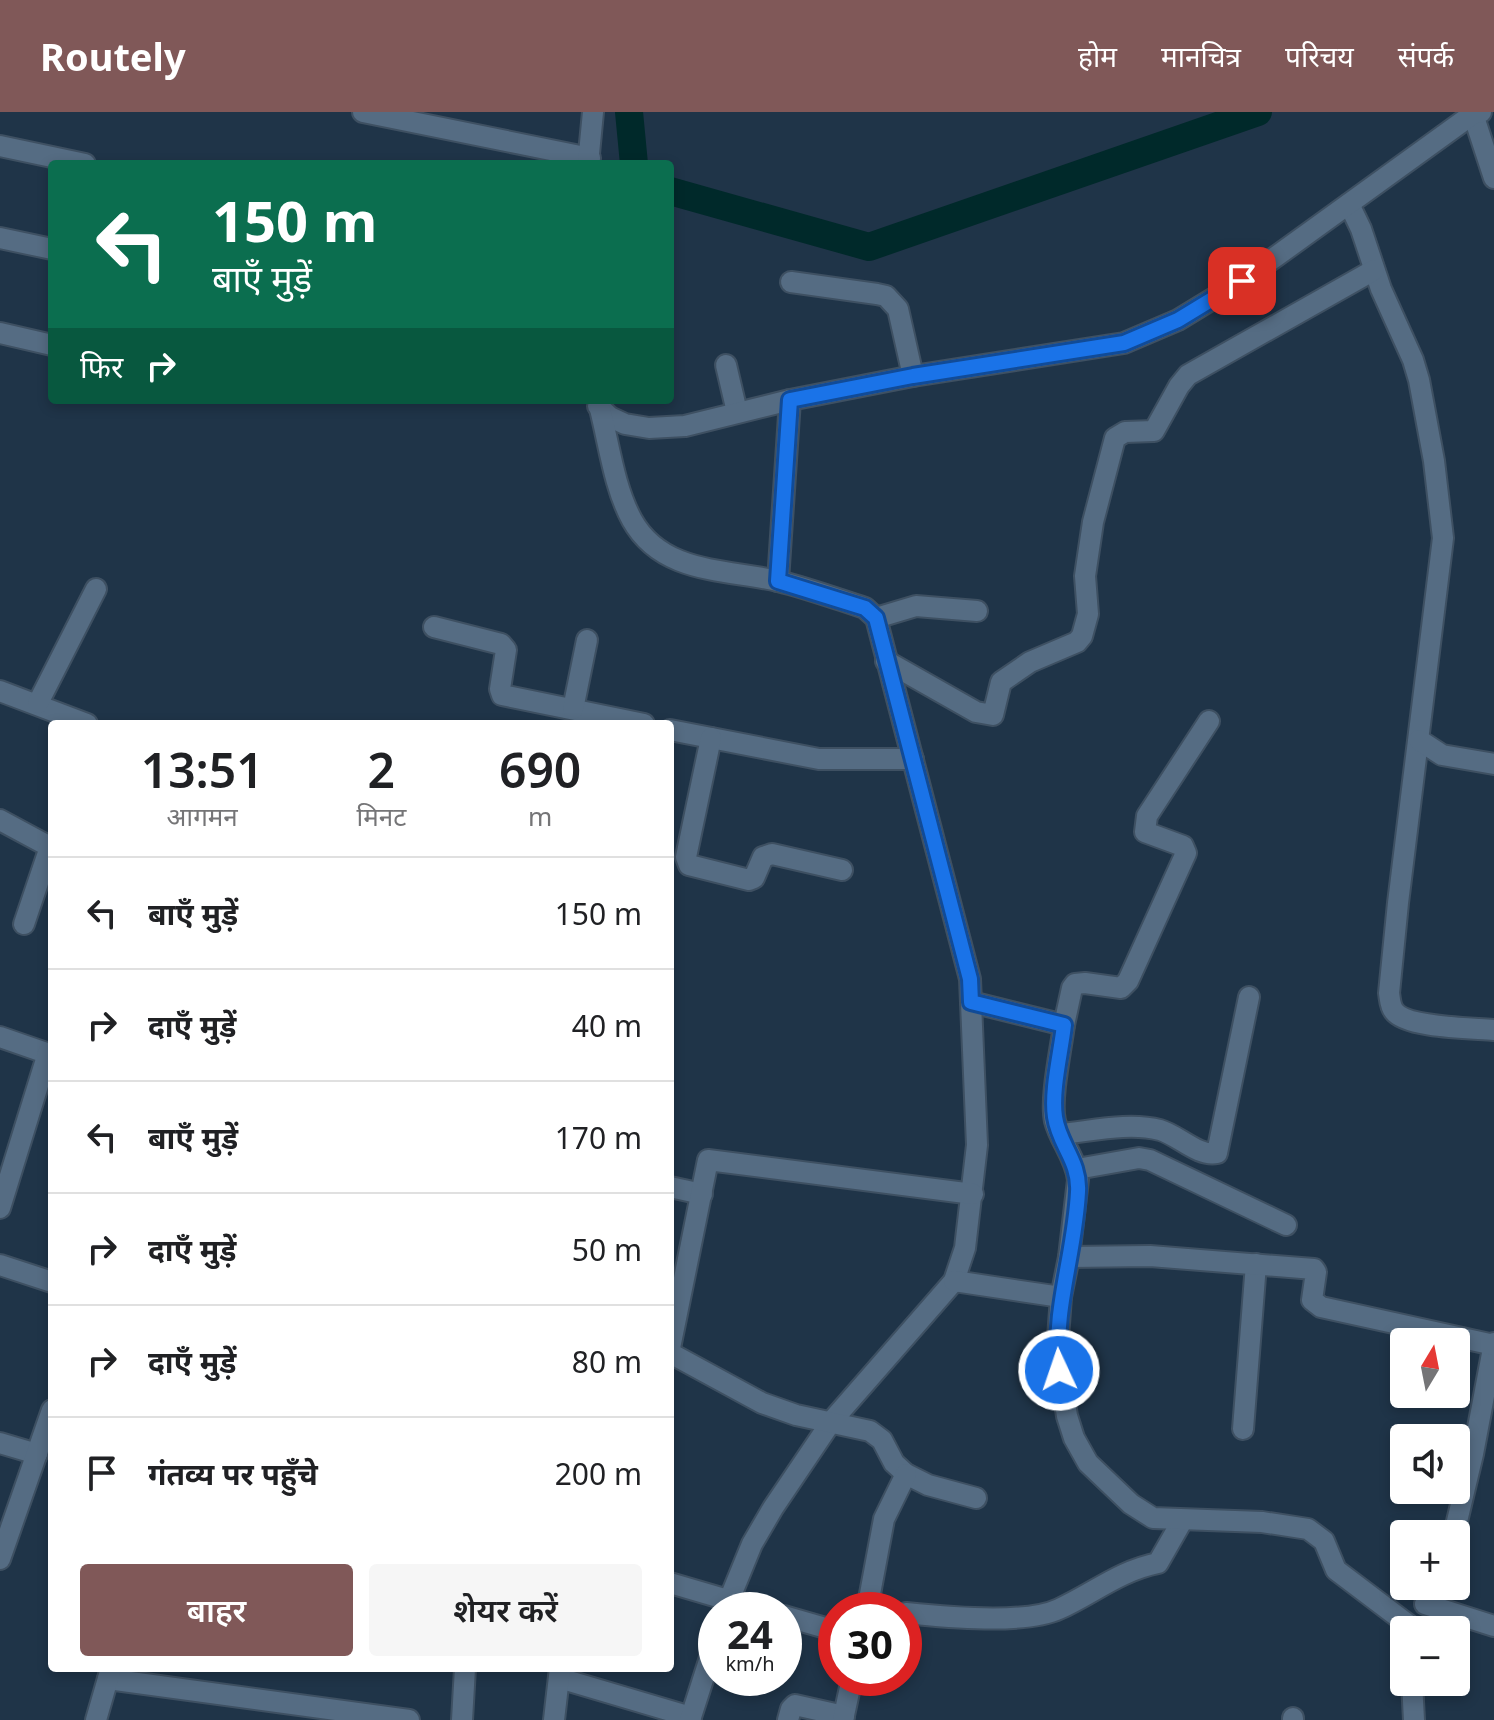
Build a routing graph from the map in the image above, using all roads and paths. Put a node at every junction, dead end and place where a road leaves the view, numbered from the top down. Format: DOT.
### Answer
graph roads {
  1 [pos="363,112"];
  2 [pos="593,112"];
  3 [pos="1477,113"];
  4 [pos="0,146"];
  5 [pos="66,160"];
  6 [pos="584,160"];
  7 [pos="589,160"];
  8 [pos="1494,178"];
  9 [pos="1349,204"];
  10 [pos="0,238"];
  11 [pos="48,248"];
  12 [pos="1374,270"];
  13 [pos="791,282"];
  14 [pos="0,333"];
  15 [pos="48,344"];
  16 [pos="726,365"];
  17 [pos="913,376"];
  18 [pos="790,400"];
  19 [pos="598,404"];
  20 [pos="737,412"];
  21 [pos="778,581"];
  22 [pos="96,589"];
  23 [pos="977,611"];
  24 [pos="876,618"];
  25 [pos="434,627"];
  26 [pos="587,640"];
  27 [pos="886,661"];
  28 [pos="0,691"];
  29 [pos="38,703"];
  30 [pos="573,709"];
  31 [pos="78,720"];
  32 [pos="625,720"];
  33 [pos="1209,721"];
  34 [pos="674,731"];
  35 [pos="711,738"];
  36 [pos="1419,740"];
  37 [pos="913,759"];
  38 [pos="1494,764"];
  39 [pos="0,820"];
  40 [pos="48,846"];
  41 [pos="48,856"];
  42 [pos="842,870"];
  43 [pos="24,924"];
  44 [pos="1249,997"];
  45 [pos="971,1002"];
  46 [pos="1064,1025"];
  47 [pos="1494,1030"];
  48 [pos="0,1037"];
  49 [pos="48,1053"];
  50 [pos="48,1060"];
  51 [pos="1061,1134"];
  52 [pos="1077,1169"];
  53 [pos="674,1188"];
  54 [pos="702,1194"];
  55 [pos="973,1194"];
  56 [pos="0,1208"];
  57 [pos="1286,1225"];
  58 [pos="1069,1257"];
  59 [pos="1256,1264"];
  60 [pos="0,1265"];
  61 [pos="48,1281"];
  62 [pos="954,1281"];
  63 [pos="1061,1297"];
  64 [pos="674,1330"];
  65 [pos="1494,1344"];
  66 [pos="674,1352"];
  67 [pos="1489,1395"];
  68 [pos="48,1422"];
  69 [pos="831,1422"];
  70 [pos="1243,1429"];
  71 [pos="0,1443"];
  72 [pos="37,1454"];
  73 [pos="906,1474"];
  74 [pos="976,1498"];
  75 [pos="1458,1520"];
  76 [pos="1182,1521"];
  77 [pos="2,1549"];
  78 [pos="674,1585"];
  79 [pos="732,1592"];
  80 [pos="870,1592"];
  81 [pos="698,1594"];
  82 [pos="1427,1600"];
  83 [pos="1425,1604"];
  84 [pos="922,1615"];
  85 [pos="1395,1616"];
  86 [pos="1418,1616"];
  87 [pos="1494,1626"];
  88 [pos="465,1672"];
  89 [pos="559,1673"];
  90 [pos="110,1674"];
  91 [pos="698,1694"];
  92 [pos="848,1696"];
  93 [pos="1413,1696"];
  94 [pos="843,1718"];
  95 [pos="690,1719"];
  96 [pos="96,1720"];
  97 [pos="409,1720"];
  98 [pos="462,1720"];
  99 [pos="554,1720"];
  100 [pos="788,1720"];
  101 [pos="1414,1720"];
  1 -- 6 [label="street"];
  2 -- 7 [label="street"];
  3 -- 8 [label="street"];
  3 -- 9 [label="street"];
  4 -- 5 [label="street"];
  9 -- 12 [label="street"];
  9 -- 17 [label="street"];
  10 -- 11 [label="street"];
  12 -- 27 [label="street"];
  12 -- 36 [label="street"];
  13 -- 17 [label="street"];
  14 -- 15 [label="street"];
  16 -- 20 [label="street"];
  17 -- 18 [label="street"];
  18 -- 20 [label="street"];
  18 -- 21 [label="street"];
  19 -- 20 [label="street"];
  19 -- 21 [label="street"];
  21 -- 24 [label="street"];
  22 -- 29 [label="street"];
  23 -- 24 [label="street"];
  24 -- 27 [label="street"];
  25 -- 30 [label="street"];
  26 -- 30 [label="street"];
  27 -- 37 [label="street"];
  28 -- 29 [label="street"];
  29 -- 31 [label="street"];
  30 -- 32 [label="street"];
  33 -- 46 [label="street"];
  34 -- 35 [label="street"];
  35 -- 37 [label="street"];
  35 -- 42 [label="street"];
  36 -- 38 [label="street"];
  36 -- 47 [label="street"];
  37 -- 45 [label="street"];
  39 -- 40 [label="street"];
  41 -- 43 [label="street"];
  44 -- 51 [label="street"];
  45 -- 46 [label="street"];
  45 -- 55 [label="street"];
  46 -- 51 [label="street"];
  48 -- 49 [label="street"];
  50 -- 56 [label="street"];
  51 -- 52 [label="street"];
  52 -- 57 [label="street"];
  52 -- 58 [label="street"];
  53 -- 54 [label="street"];
  54 -- 55 [label="street"];
  54 -- 64 [label="street"];
  55 -- 62 [label="street"];
  58 -- 59 [label="street"];
  58 -- 63 [label="street"];
  59 -- 65 [label="street"];
  59 -- 70 [label="street"];
  60 -- 61 [label="street"];
  62 -- 63 [label="street"];
  62 -- 69 [label="street"];
  63 -- 76 [label="street"];
  65 -- 67 [label="street"];
  66 -- 69 [label="street"];
  67 -- 75 [label="street"];
  68 -- 72 [label="street"];
  69 -- 73 [label="street"];
  69 -- 79 [label="street"];
  71 -- 72 [label="street"];
  72 -- 77 [label="street"];
  73 -- 74 [label="street"];
  73 -- 80 [label="street"];
  76 -- 84 [label="street"];
  76 -- 85 [label="street"];
  78 -- 81 [label="street"];
  82 -- 83 [label="street"];
  83 -- 86 [label="street"];
  83 -- 87 [label="street"];
  88 -- 98 [label="street"];
  89 -- 95 [label="street"];
  89 -- 99 [label="street"];
  90 -- 96 [label="street"];
  90 -- 97 [label="street"];
  91 -- 95 [label="street"];
  92 -- 94 [label="street"];
  93 -- 101 [label="street"];
  94 -- 100 [label="street"];
}
